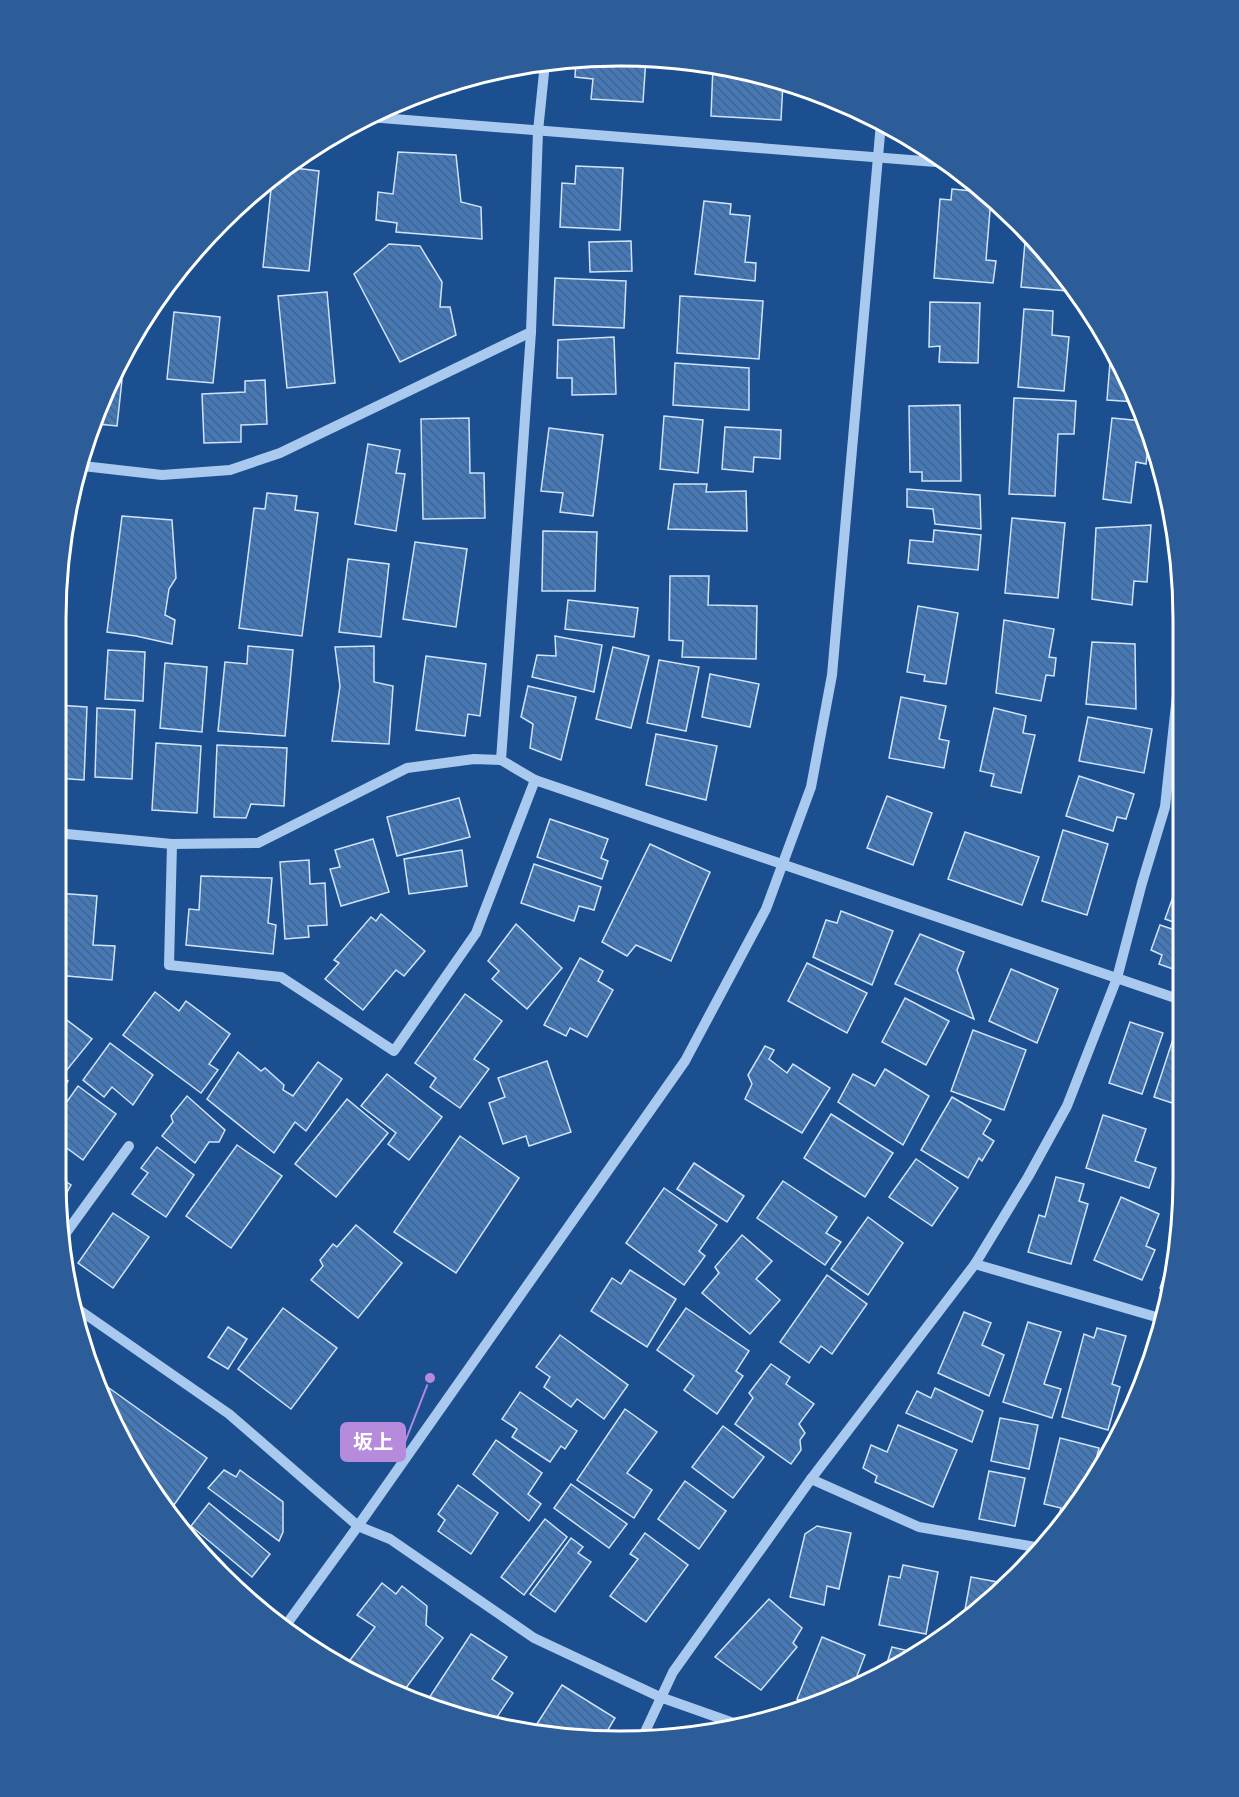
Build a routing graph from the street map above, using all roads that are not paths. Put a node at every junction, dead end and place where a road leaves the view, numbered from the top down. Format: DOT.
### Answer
graph roads {
  1 [pos="544,71"];
  2 [pos="385,118"];
  3 [pos="538,131"];
  4 [pos="880,132"];
  5 [pos="878,157"];
  6 [pos="930,161"];
  7 [pos="531,332"];
  8 [pos="88,467"];
  9 [pos="1173,732"];
  10 [pos="501,760"];
  11 [pos="535,780"];
  12 [pos="66,834"];
  13 [pos="172,844"];
  14 [pos="783,863"];
  15 [pos="1117,978"];
  16 [pos="1173,997"];
  17 [pos="129,1146"];
  18 [pos="69,1229"];
  19 [pos="975,1264"];
  20 [pos="83,1313"];
  21 [pos="1155,1317"];
  22 [pos="811,1479"];
  23 [pos="358,1526"];
  24 [pos="1032,1546"];
  25 [pos="289,1621"];
  26 [pos="660,1697"];
  27 [pos="726,1720"];
  28 [pos="646,1730"];
  1 -- 3 [label="street"];
  2 -- 3 [label="street"];
  3 -- 5 [label="street"];
  3 -- 7 [label="street"];
  4 -- 5 [label="street"];
  5 -- 6 [label="street"];
  5 -- 14 [label="street"];
  7 -- 8 [label="street"];
  7 -- 10 [label="street"];
  9 -- 15 [label="street"];
  10 -- 11 [label="street"];
  10 -- 13 [label="street"];
  11 -- 13 [label="street"];
  11 -- 14 [label="street"];
  12 -- 13 [label="street"];
  14 -- 15 [label="street"];
  14 -- 23 [label="street"];
  15 -- 16 [label="street"];
  15 -- 19 [label="street"];
  17 -- 18 [label="street"];
  19 -- 21 [label="street"];
  19 -- 22 [label="street"];
  20 -- 23 [label="street"];
  22 -- 24 [label="street"];
  22 -- 26 [label="street"];
  23 -- 25 [label="street"];
  23 -- 26 [label="street"];
  26 -- 27 [label="street"];
  26 -- 28 [label="street"];
}
